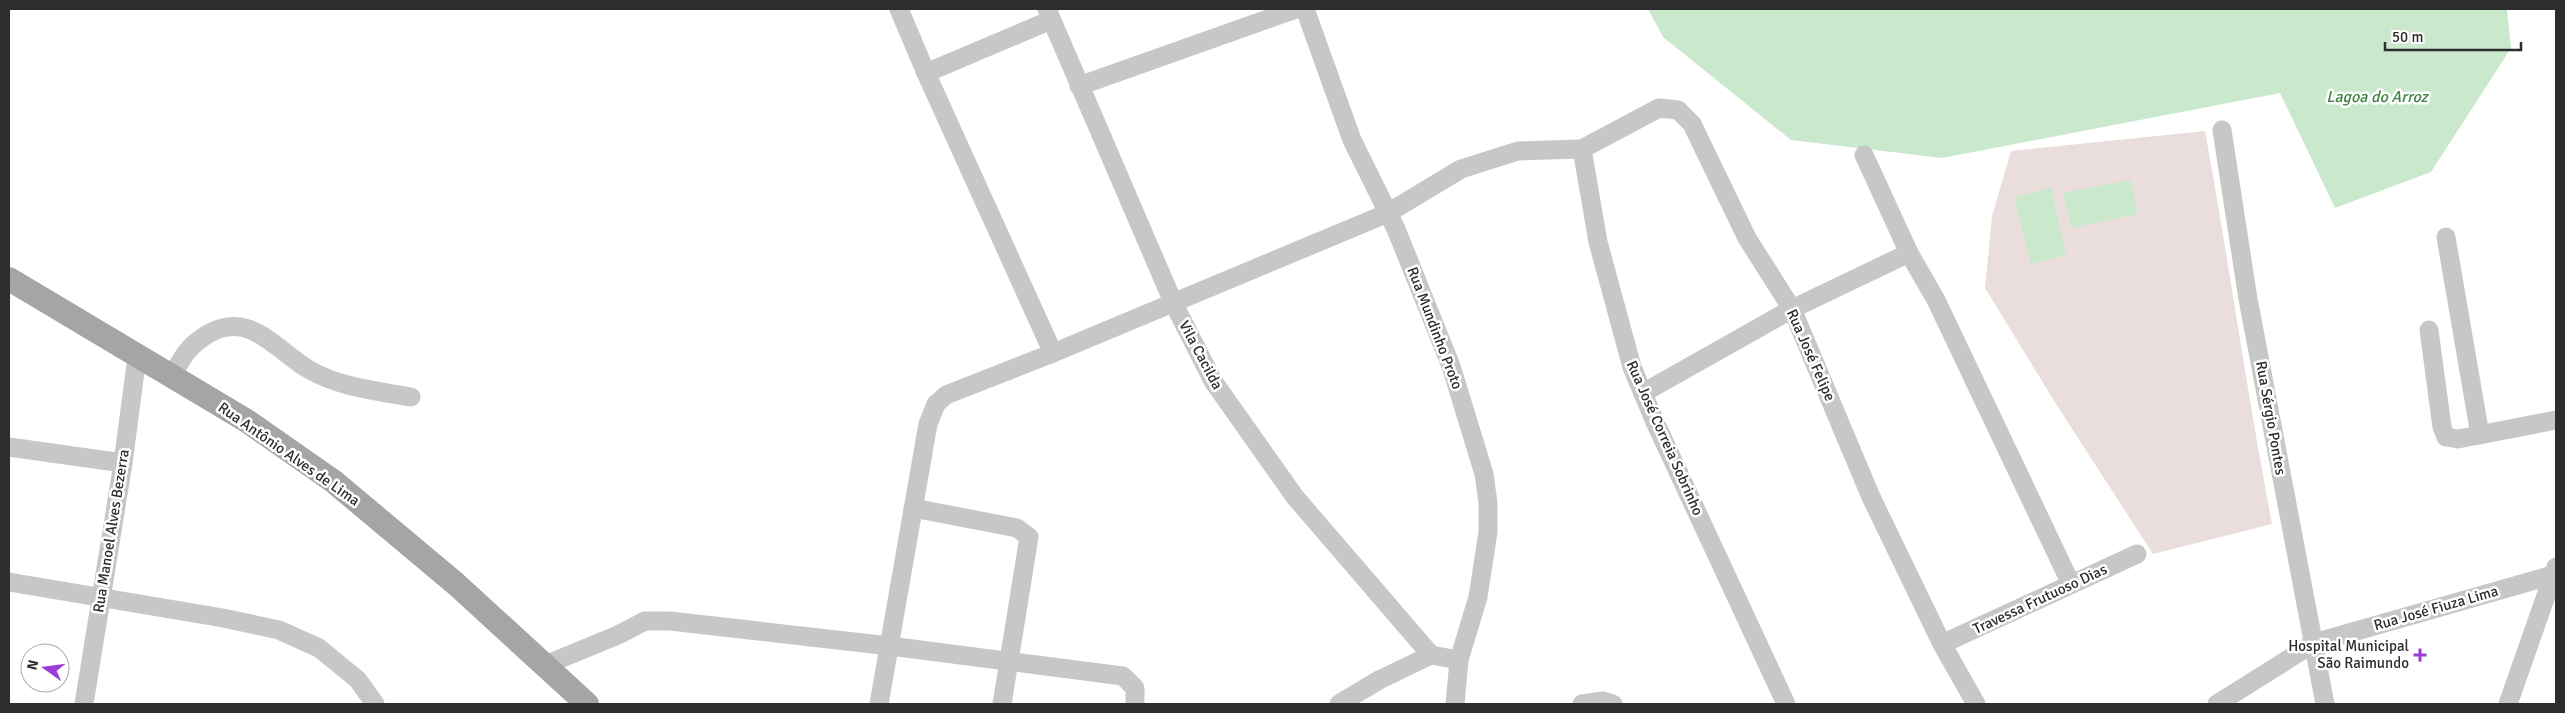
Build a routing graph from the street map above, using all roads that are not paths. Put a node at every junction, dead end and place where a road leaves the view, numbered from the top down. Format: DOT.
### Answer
graph roads {
  1 [pos="899,9"];
  2 [pos="1296,9"];
  3 [pos="1305,9"];
  4 [pos="1049,15"];
  5 [pos="926,73"];
  6 [pos="1079,86"];
  7 [pos="2222,130"];
  8 [pos="1582,149"];
  9 [pos="1864,155"];
  10 [pos="1392,211"];
  11 [pos="2446,237"];
  12 [pos="1909,253"];
  13 [pos="9,279"];
  14 [pos="1173,302"];
  15 [pos="1792,309"];
  16 [pos="2429,330"];
  17 [pos="1053,353"];
  18 [pos="137,357"];
  19 [pos="172,377"];
  20 [pos="1643,392"];
  21 [pos="411,397"];
  22 [pos="2556,420"];
  23 [pos="2480,435"];
  24 [pos="9,447"];
  25 [pos="123,463"];
  26 [pos="913,508"];
  27 [pos="2137,554"];
  28 [pos="2554,571"];
  29 [pos="9,582"];
  30 [pos="2071,584"];
  31 [pos="100,597"];
  32 [pos="2314,643"];
  33 [pos="1942,644"];
  34 [pos="890,646"];
  35 [pos="1431,655"];
  36 [pos="1459,660"];
  37 [pos="1011,661"];
  38 [pos="545,665"];
  39 [pos="84,704"];
  40 [pos="375,704"];
  41 [pos="588,704"];
  42 [pos="879,704"];
  43 [pos="1002,704"];
  44 [pos="1135,704"];
  45 [pos="1339,704"];
  46 [pos="1455,704"];
  47 [pos="1786,704"];
  48 [pos="1976,704"];
  49 [pos="2217,704"];
  50 [pos="2325,704"];
  51 [pos="2508,704"];
  1 -- 5 [label="street"];
  2 -- 6 [label="street"];
  3 -- 10 [label="street, Rua Mundinho Proto"];
  4 -- 5 [label="street"];
  4 -- 6 [label="street, Vila Cacilda"];
  5 -- 17 [label="street"];
  6 -- 14 [label="street, Vila Cacilda"];
  7 -- 32 [label="street, Rua Sérgio Pontes"];
  8 -- 10 [label="street"];
  8 -- 15 [label="street, Rua José Felipe"];
  8 -- 20 [label="street, Rua José Correia Sobrinho"];
  9 -- 12 [label="street"];
  10 -- 14 [label="street"];
  10 -- 36 [label="street, Rua Mundinho Proto"];
  11 -- 23 [label="street"];
  12 -- 15 [label="street"];
  12 -- 30 [label="street"];
  13 -- 18 [label="main road, Rua Antônio Alves de Lima"];
  14 -- 17 [label="street"];
  14 -- 35 [label="street, Vila Cacilda"];
  15 -- 20 [label="street"];
  15 -- 33 [label="street, Rua José Felipe"];
  16 -- 23 [label="street"];
  17 -- 26 [label="street"];
  18 -- 19 [label="main road, Rua Antônio Alves de Lima"];
  18 -- 25 [label="street, Rua Manoel Alves Bezerra"];
  19 -- 21 [label="street"];
  19 -- 38 [label="main road, Rua Antônio Alves de Lima"];
  20 -- 47 [label="street, Rua José Correia Sobrinho"];
  22 -- 23 [label="street"];
  24 -- 25 [label="street"];
  25 -- 31 [label="street, Rua Manoel Alves Bezerra"];
  26 -- 34 [label="street"];
  26 -- 37 [label="street"];
  27 -- 30 [label="street, Travessa Frutuoso Dias"];
  28 -- 32 [label="street, Rua José Fiuza Lima"];
  28 -- 51 [label="street"];
  29 -- 31 [label="street"];
  30 -- 33 [label="street, Travessa Frutuoso Dias"];
  31 -- 39 [label="street, Rua Manoel Alves Bezerra"];
  31 -- 40 [label="street"];
  32 -- 49 [label="street, Rua José Fiuza Lima"];
  32 -- 50 [label="street, Rua Sérgio Pontes"];
  33 -- 48 [label="street, Rua José Felipe"];
  34 -- 37 [label="street"];
  34 -- 38 [label="street"];
  34 -- 42 [label="street"];
  35 -- 36 [label="street"];
  35 -- 45 [label="street"];
  36 -- 46 [label="street, Rua Mundinho Proto"];
  37 -- 43 [label="street"];
  37 -- 44 [label="street"];
  38 -- 41 [label="main road, Rua Antônio Alves de Lima"];
}
